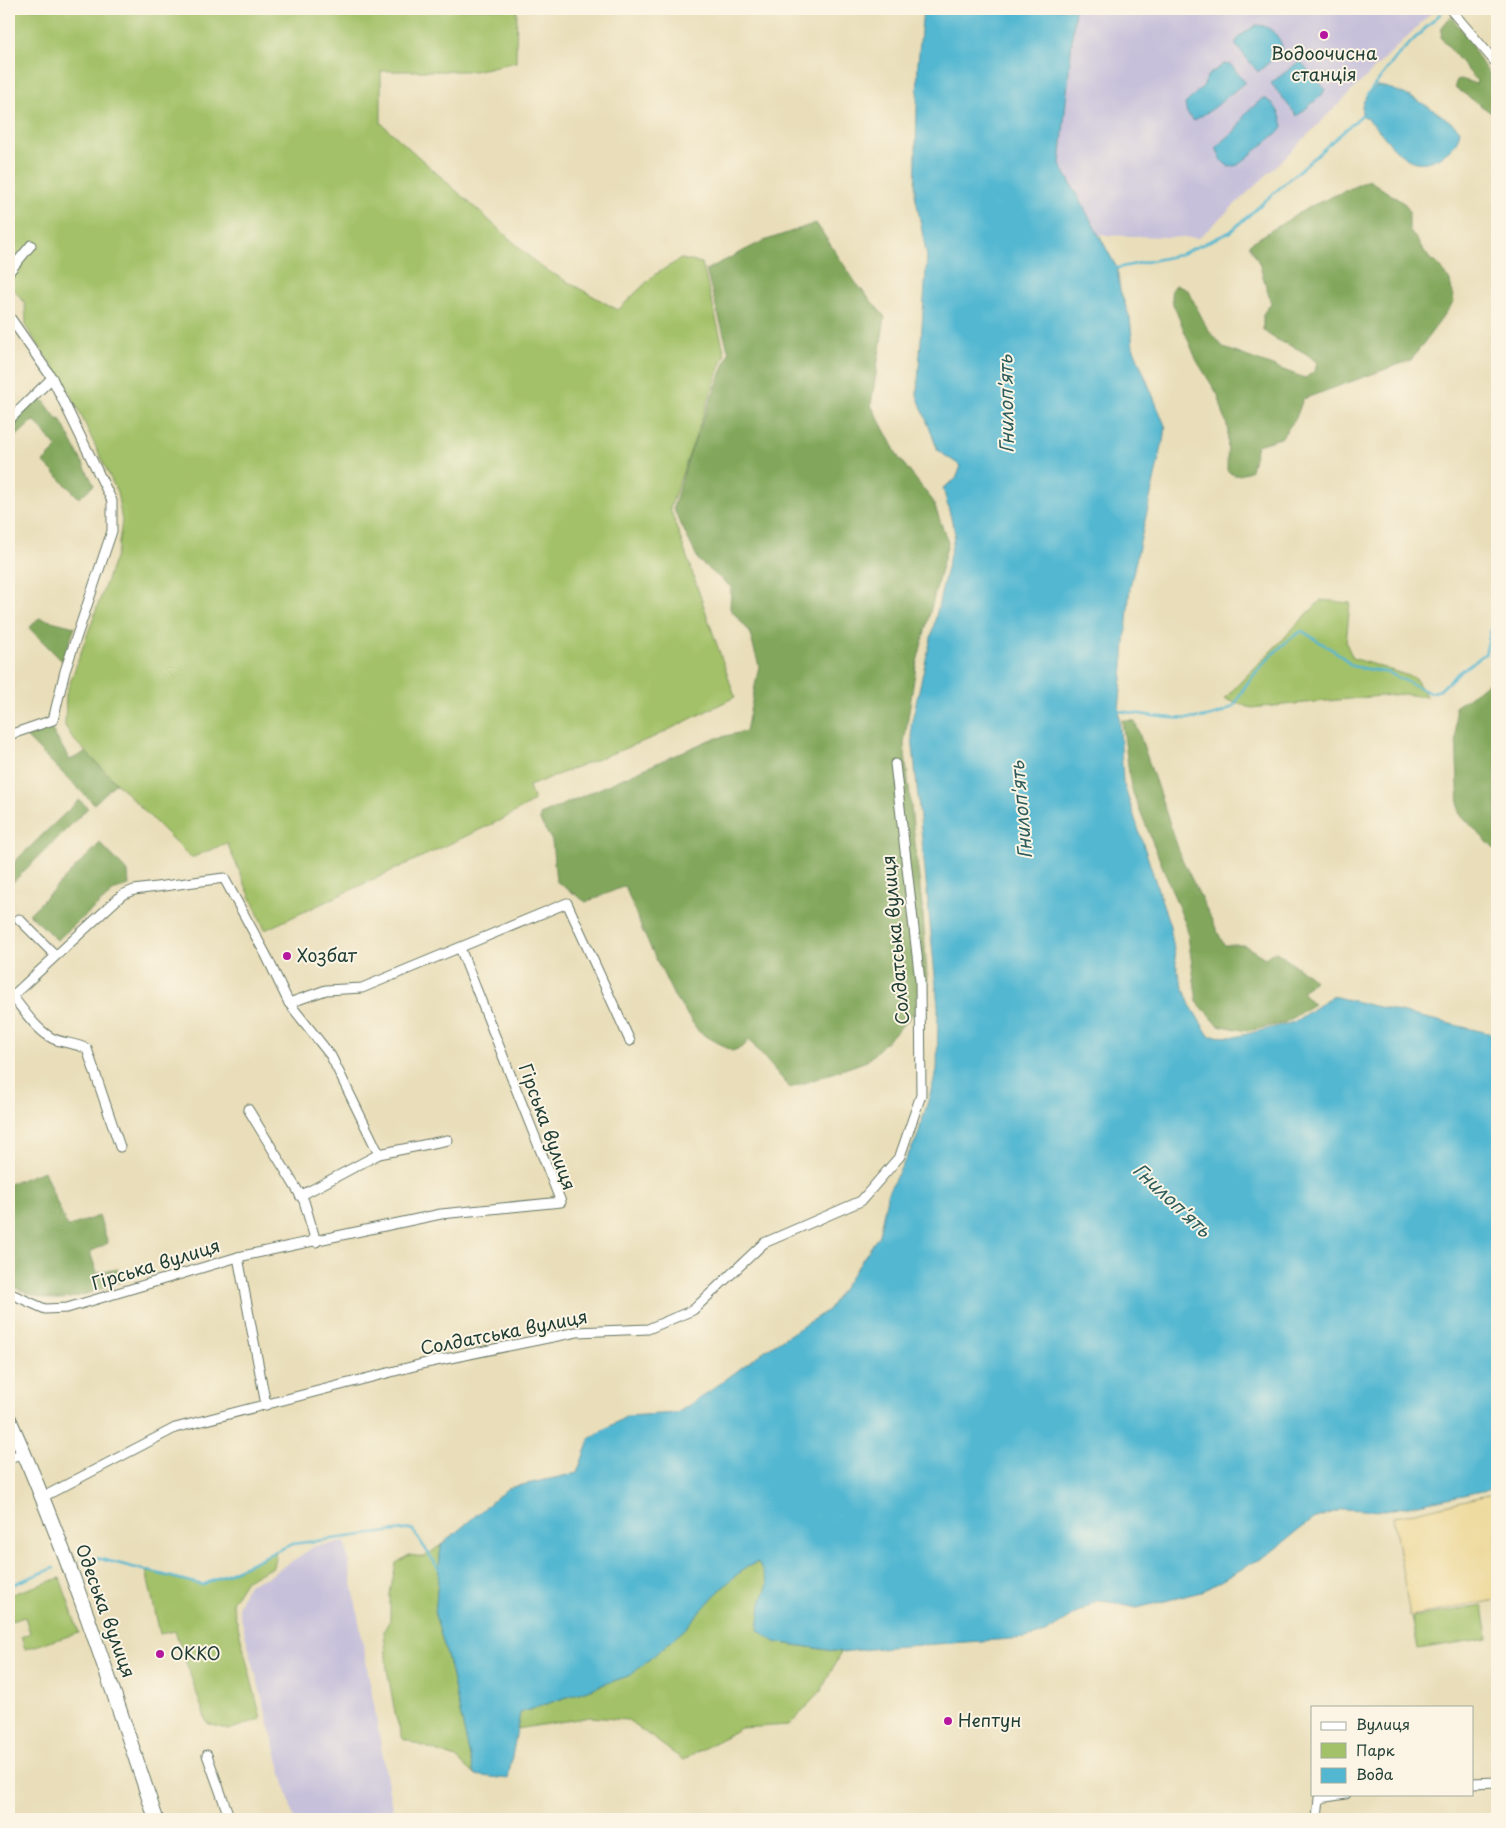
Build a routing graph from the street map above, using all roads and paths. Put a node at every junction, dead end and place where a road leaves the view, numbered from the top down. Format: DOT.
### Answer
graph roads {
  1 [pos="1450,9"];
  2 [pos="1497,64"];
  3 [pos="31,246"];
  4 [pos="9,272"];
  5 [pos="9,316"];
  6 [pos="52,378"];
  7 [pos="9,420"];
  8 [pos="9,735"];
  9 [pos="895,764"];
  10 [pos="19,919"];
  11 [pos="460,948"];
  12 [pos="55,955"];
  13 [pos="10,998"];
  14 [pos="289,1003"];
  15 [pos="630,1041"];
  16 [pos="248,1109"];
  17 [pos="448,1140"];
  18 [pos="120,1147"];
  19 [pos="379,1154"];
  20 [pos="300,1196"];
  21 [pos="316,1242"];
  22 [pos="238,1257"];
  23 [pos="9,1293"];
  24 [pos="266,1406"];
  25 [pos="9,1420"];
  26 [pos="24,1453"];
  27 [pos="9,1458"];
  28 [pos="43,1496"];
  29 [pos="207,1756"];
  30 [pos="1497,1782"];
  31 [pos="1474,1783"];
  32 [pos="1332,1796"];
  33 [pos="156,1819"];
  34 [pos="230,1819"];
  35 [pos="1317,1819"];
  1 -- 2 [label="street"];
  3 -- 4 [label="street"];
  5 -- 6 [label="street"];
  6 -- 7 [label="street"];
  6 -- 8 [label="street"];
  9 -- 24 [label="street, Солдатська вулиця"];
  10 -- 12 [label="street"];
  11 -- 14 [label="street"];
  11 -- 15 [label="street"];
  11 -- 21 [label="street, Гірська вулиця"];
  12 -- 13 [label="street"];
  12 -- 14 [label="street"];
  13 -- 18 [label="street"];
  14 -- 19 [label="street"];
  16 -- 20 [label="street"];
  17 -- 19 [label="street"];
  19 -- 20 [label="street"];
  20 -- 21 [label="street"];
  21 -- 22 [label="street, Гірська вулиця"];
  22 -- 23 [label="street, Гірська вулиця"];
  22 -- 24 [label="street"];
  24 -- 28 [label="street, Солдатська вулиця"];
  25 -- 26 [label="main road, Одеська вулиця"];
  26 -- 27 [label="street"];
  26 -- 28 [label="main road, Одеська вулиця"];
  28 -- 33 [label="main road, Одеська вулиця"];
  29 -- 34 [label="street"];
  30 -- 31 [label="street"];
  32 -- 35 [label="street"];
}
